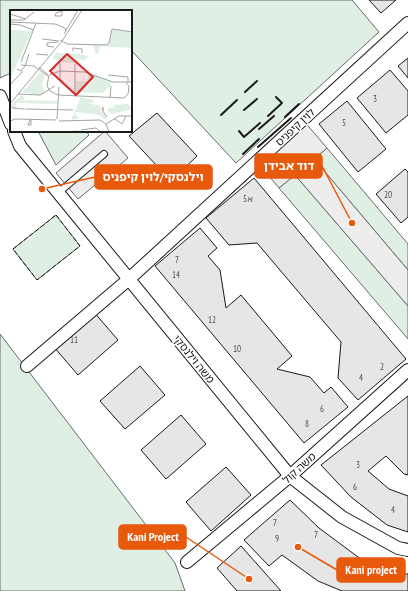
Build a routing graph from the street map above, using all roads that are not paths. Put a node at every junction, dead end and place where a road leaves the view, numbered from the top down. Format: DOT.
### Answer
graph roads {
  1 [pos="408,23"];
  2 [pos="0,96"];
  3 [pos="10,121"];
  4 [pos="14,132"];
  5 [pos="104,154"];
  6 [pos="58,193"];
  7 [pos="129,279"];
  8 [pos="27,366"];
  9 [pos="408,370"];
  10 [pos="290,476"];
  11 [pos="408,550"];
  12 [pos="187,562"];
  1 -- 7 [label="street, לוין קיפניס"];
  2 -- 3 [label="street"];
  4 -- 6 [label="street, משה וילנסקי"];
  5 -- 6 [label="lane"];
  6 -- 7 [label="street, משה וילנסקי"];
  7 -- 8 [label="street, לוין קיפניס"];
  7 -- 10 [label="street, משה וילנסקי"];
  9 -- 10 [label="street, משה קול"];
  10 -- 11 [label="street, משה וילנסקי"];
  10 -- 12 [label="street, משה קול"];
}
